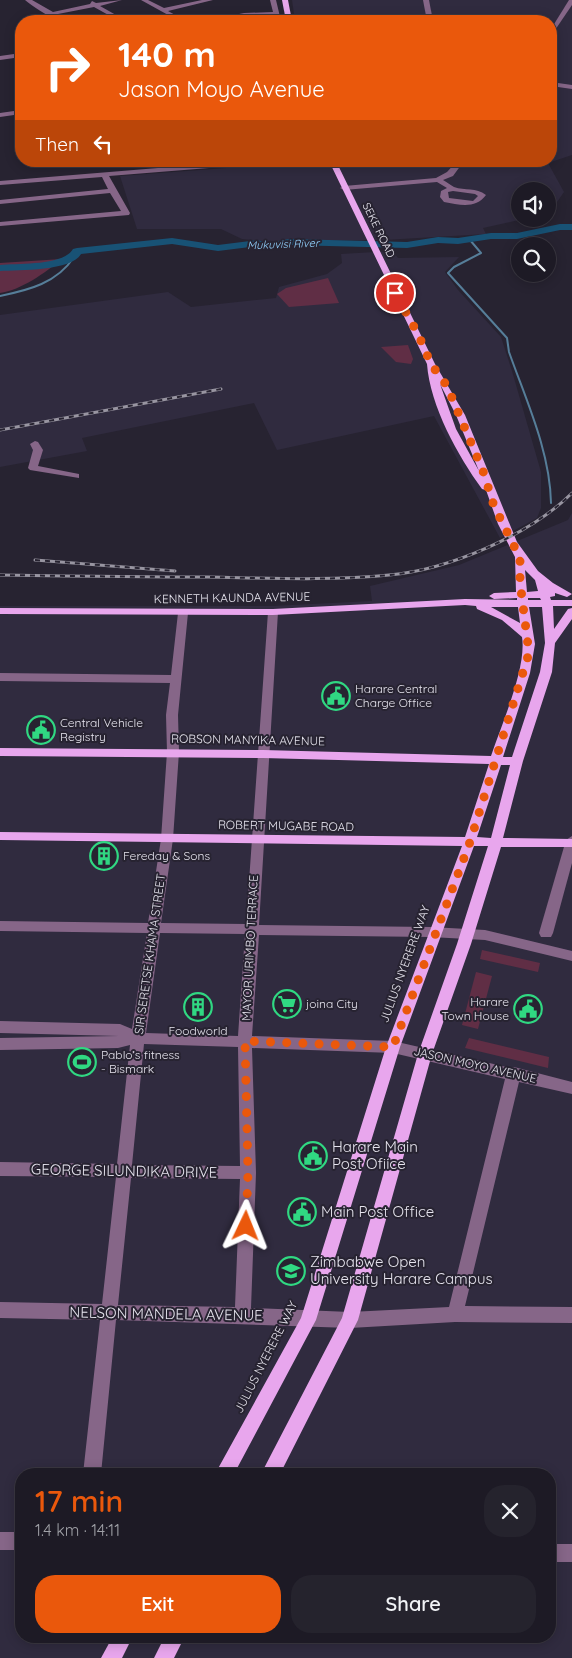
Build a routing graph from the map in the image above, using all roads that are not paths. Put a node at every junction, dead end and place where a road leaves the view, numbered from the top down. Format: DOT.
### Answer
graph roads {
  1 [pos="28,0"];
  2 [pos="87,0"];
  3 [pos="119,0"];
  4 [pos="144,0"];
  5 [pos="210,0"];
  6 [pos="273,0"];
  7 [pos="285,0"];
  8 [pos="426,0"];
  9 [pos="572,0"];
  10 [pos="95,5"];
  11 [pos="164,10"];
  12 [pos="51,14"];
  13 [pos="276,14"];
  14 [pos="112,15"];
  15 [pos="173,15"];
  16 [pos="244,15"];
  17 [pos="288,15"];
  18 [pos="429,15"];
  19 [pos="557,24"];
  20 [pos="15,56"];
  21 [pos="0,58"];
  22 [pos="557,85"];
  23 [pos="572,87"];
  24 [pos="15,113"];
  25 [pos="0,115"];
  26 [pos="126,167"];
  27 [pos="200,167"];
  28 [pos="335,167"];
  29 [pos="456,167"];
  30 [pos="128,173"];
  31 [pos="105,175"];
  32 [pos="438,180"];
  33 [pos="0,183"];
  34 [pos="344,188"];
  35 [pos="452,189"];
  36 [pos="112,191"];
  37 [pos="0,194"];
  38 [pos="2,202"];
  39 [pos="0,224"];
  40 [pos="35,444"];
  41 [pos="76,476"];
  42 [pos="520,558"];
  43 [pos="540,579"];
  44 [pos="520,582"];
  45 [pos="498,596"];
  46 [pos="570,597"];
  47 [pos="522,599"];
  48 [pos="546,599"];
  49 [pos="464,602"];
  50 [pos="0,611"];
  51 [pos="572,611"];
  52 [pos="273,612"];
  53 [pos="183,613"];
  54 [pos="527,635"];
  55 [pos="550,644"];
  56 [pos="0,677"];
  57 [pos="176,679"];
  58 [pos="0,752"];
  59 [pos="172,752"];
  60 [pos="263,754"];
  61 [pos="495,759"];
  62 [pos="517,762"];
  63 [pos="0,836"];
  64 [pos="167,839"];
  65 [pos="256,840"];
  66 [pos="470,842"];
  67 [pos="496,842"];
  68 [pos="572,842"];
  69 [pos="0,926"];
  70 [pos="153,930"];
  71 [pos="251,930"];
  72 [pos="546,933"];
  73 [pos="572,956"];
  74 [pos="0,1027"];
  75 [pos="138,1038"];
  76 [pos="245,1041"];
  77 [pos="0,1044"];
  78 [pos="393,1047"];
  79 [pos="425,1054"];
  80 [pos="514,1074"];
  81 [pos="572,1088"];
  82 [pos="0,1169"];
  83 [pos="124,1172"];
  84 [pos="248,1173"];
  85 [pos="0,1310"];
  86 [pos="109,1313"];
  87 [pos="455,1314"];
  88 [pos="243,1315"];
  89 [pos="572,1315"];
  90 [pos="308,1320"];
  91 [pos="350,1320"];
  92 [pos="93,1468"];
  93 [pos="227,1468"];
  94 [pos="273,1468"];
  95 [pos="0,1541"];
  96 [pos="15,1541"];
  97 [pos="556,1553"];
  98 [pos="572,1553"];
  99 [pos="120,1643"];
  100 [pos="172,1643"];
  101 [pos="111,1658"];
  102 [pos="164,1658"];
  1 -- 12 [label="street"];
  2 -- 10 [label="street"];
  3 -- 10 [label="street"];
  4 -- 11 [label="street"];
  5 -- 11 [label="street"];
  6 -- 13 [label="street"];
  7 -- 17 [label="main road"];
  8 -- 18 [label="street"];
  9 -- 19 [label="street"];
  10 -- 12 [label="street"];
  10 -- 14 [label="street"];
  11 -- 15 [label="street"];
  13 -- 16 [label="street"];
  20 -- 21 [label="street"];
  22 -- 23 [label="street"];
  24 -- 25 [label="street"];
  26 -- 30 [label="street"];
  27 -- 30 [label="street"];
  28 -- 34 [label="main road, SEKE ROAD"];
  29 -- 32 [label="street"];
  30 -- 31 [label="street"];
  31 -- 33 [label="street"];
  31 -- 36 [label="street"];
  32 -- 34 [label="street"];
  32 -- 35 [label="street"];
  34 -- 42 [label="main road, SEKE ROAD"];
  36 -- 38 [label="street"];
  36 -- 39 [label="street"];
  37 -- 38 [label="street"];
  40 -- 41 [label="street"];
  42 -- 43 [label="main road"];
  42 -- 44 [label="main road, JULIUS NYERERE WAY"];
  43 -- 46 [label="main road"];
  43 -- 48 [label="main road"];
  44 -- 45 [label="main road"];
  44 -- 47 [label="main road, JULIUS NYERERE WAY"];
  45 -- 47 [label="main road"];
  45 -- 49 [label="main road"];
  46 -- 48 [label="main road"];
  47 -- 48 [label="main road"];
  47 -- 49 [label="main road"];
  47 -- 54 [label="main road, JULIUS NYERERE WAY"];
  48 -- 55 [label="main road"];
  49 -- 52 [label="main road, KENNETH KAUNDA AVENUE"];
  49 -- 54 [label="main road"];
  50 -- 53 [label="main road, KENNETH KAUNDA AVENUE"];
  51 -- 55 [label="main road"];
  52 -- 53 [label="main road, KENNETH KAUNDA AVENUE"];
  52 -- 60 [label="street, MAYOR URIMBO TERRACE"];
  53 -- 57 [label="street, SIR SERETSE KHAMA STREET"];
  54 -- 61 [label="main road, JULIUS NYERERE WAY"];
  55 -- 62 [label="main road"];
  56 -- 57 [label="street"];
  57 -- 59 [label="street, SIR SERETSE KHAMA STREET"];
  58 -- 59 [label="main road, ROBSON MANYIKA AVENUE"];
  59 -- 60 [label="main road, ROBSON MANYIKA AVENUE"];
  59 -- 64 [label="street, SIR SERETSE KHAMA STREET"];
  60 -- 61 [label="main road, ROBSON MANYIKA AVENUE"];
  60 -- 65 [label="street, MAYOR URIMBO TERRACE"];
  61 -- 62 [label="main road, ROBSON MANYIKA AVENUE"];
  61 -- 66 [label="main road, JULIUS NYERERE WAY"];
  62 -- 67 [label="main road"];
  63 -- 64 [label="main road, ROBERT MUGABE ROAD"];
  64 -- 65 [label="main road, ROBERT MUGABE ROAD"];
  64 -- 70 [label="street, SIR SERETSE KHAMA STREET"];
  65 -- 66 [label="main road, ROBERT MUGABE ROAD"];
  65 -- 71 [label="street, MAYOR URIMBO TERRACE"];
  66 -- 67 [label="main road, ROBERT MUGABE ROAD"];
  66 -- 78 [label="main road, JULIUS NYERERE WAY"];
  67 -- 68 [label="main road, ROBERT MUGABE ROAD"];
  67 -- 79 [label="main road"];
  68 -- 72 [label="street"];
  69 -- 70 [label="street"];
  70 -- 71 [label="street"];
  70 -- 75 [label="street, SIR SERETSE KHAMA STREET"];
  71 -- 73 [label="street"];
  71 -- 76 [label="street, MAYOR URIMBO TERRACE"];
  74 -- 75 [label="street, JASON MOYO AVENUE"];
  75 -- 76 [label="street, JASON MOYO AVENUE"];
  75 -- 77 [label="street, JASON MOYO AVENUE"];
  75 -- 83 [label="street, SIR SERETSE KHAMA STREET"];
  76 -- 78 [label="street, JASON MOYO AVENUE"];
  76 -- 84 [label="street, MAYOR URIMBO TERRACE"];
  78 -- 79 [label="street, JASON MOYO AVENUE"];
  78 -- 90 [label="main road, JULIUS NYERERE WAY"];
  79 -- 80 [label="street, JASON MOYO AVENUE"];
  79 -- 91 [label="main road"];
  80 -- 81 [label="street, JASON MOYO AVENUE"];
  80 -- 87 [label="street"];
  82 -- 83 [label="street, GEORGE SILUNDIKA DRIVE"];
  83 -- 84 [label="street, GEORGE SILUNDIKA DRIVE"];
  83 -- 86 [label="street, SIR SERETSE KHAMA STREET"];
  84 -- 88 [label="street, MAYOR URIMBO TERRACE"];
  85 -- 86 [label="street, NELSON MANDELA AVENUE"];
  86 -- 88 [label="street, NELSON MANDELA AVENUE"];
  86 -- 92 [label="street, SIR SERETSE KHAMA STREET"];
  87 -- 89 [label="street, NELSON MANDELA AVENUE"];
  87 -- 91 [label="street, NELSON MANDELA AVENUE"];
  88 -- 90 [label="street, NELSON MANDELA AVENUE"];
  90 -- 91 [label="street, NELSON MANDELA AVENUE"];
  90 -- 93 [label="main road, JULIUS NYERERE WAY"];
  91 -- 94 [label="main road"];
  95 -- 96 [label="street"];
  97 -- 98 [label="street"];
  99 -- 101 [label="main road"];
  100 -- 102 [label="main road"];
}
